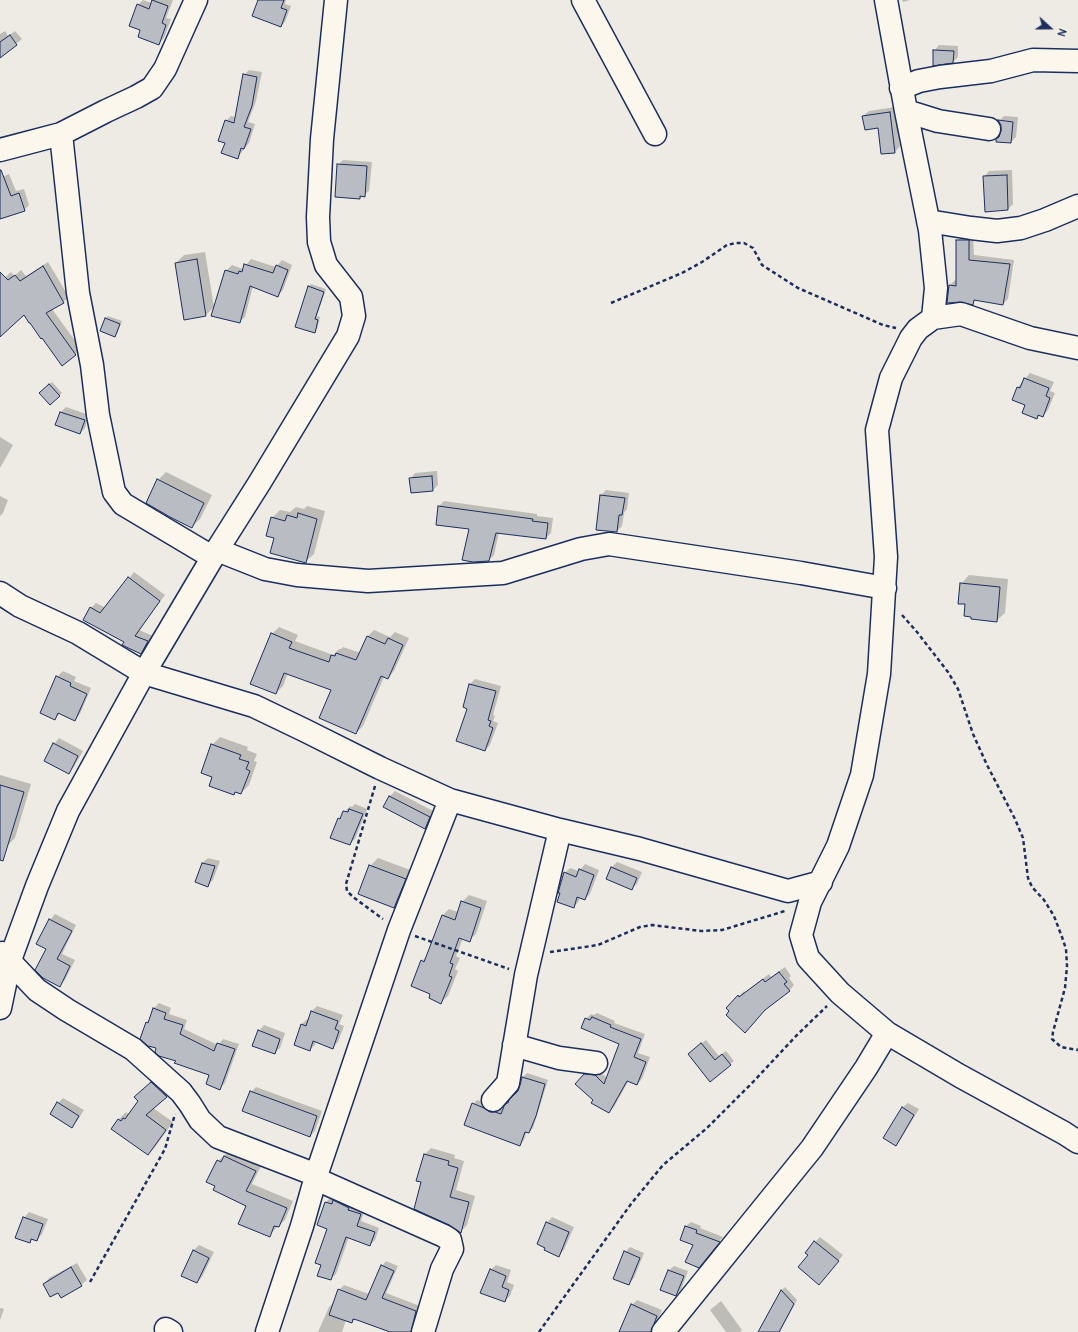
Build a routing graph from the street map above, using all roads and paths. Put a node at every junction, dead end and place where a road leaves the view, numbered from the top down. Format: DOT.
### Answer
graph roads {
  1 [pos="196,0"];
  2 [pos="336,0"];
  3 [pos="583,0"];
  4 [pos="886,0"];
  5 [pos="1078,61"];
  6 [pos="902,88"];
  7 [pos="906,111"];
  8 [pos="989,129"];
  9 [pos="61,134"];
  10 [pos="655,134"];
  11 [pos="0,150"];
  12 [pos="1078,206"];
  13 [pos="928,220"];
  14 [pos="612,303"];
  15 [pos="926,324"];
  16 [pos="1078,348"];
  17 [pos="215,553"];
  18 [pos="884,592"];
  19 [pos="0,593"];
  20 [pos="144,673"];
  21 [pos="380,768"];
  22 [pos="450,800"];
  23 [pos="560,830"];
  24 [pos="821,882"];
  25 [pos="790,900"];
  26 [pos="399,930"];
  27 [pos="801,935"];
  28 [pos="5,956"];
  29 [pos="529,965"];
  30 [pos="840,993"];
  31 [pos="0,1008"];
  32 [pos="887,1033"];
  33 [pos="514,1045"];
  34 [pos="1078,1050"];
  35 [pos="596,1063"];
  36 [pos="181,1092"];
  37 [pos="493,1100"];
  38 [pos="1078,1142"];
  39 [pos="317,1176"];
  40 [pos="90,1282"];
  41 [pos="267,1332"];
  42 [pos="423,1332"];
  43 [pos="539,1332"];
  44 [pos="663,1332"];
  1 -- 9 [label="street"];
  2 -- 17 [label="street"];
  3 -- 10 [label="street"];
  4 -- 6 [label="street"];
  5 -- 6 [label="street"];
  6 -- 7 [label="street"];
  7 -- 8 [label="street"];
  7 -- 13 [label="street"];
  9 -- 11 [label="street"];
  9 -- 17 [label="street"];
  12 -- 13 [label="street"];
  13 -- 15 [label="street"];
  14 -- 15 [label="path"];
  15 -- 16 [label="street"];
  15 -- 18 [label="street"];
  17 -- 18 [label="street"];
  17 -- 20 [label="street"];
  18 -- 24 [label="street"];
  18 -- 34 [label="path"];
  19 -- 20 [label="street"];
  20 -- 21 [label="street"];
  20 -- 28 [label="street"];
  21 -- 22 [label="street"];
  21 -- 26 [label="path"];
  22 -- 23 [label="street"];
  22 -- 26 [label="street"];
  23 -- 25 [label="street"];
  23 -- 29 [label="street"];
  24 -- 25 [label="street"];
  24 -- 27 [label="street"];
  25 -- 27 [label="street"];
  25 -- 29 [label="path"];
  26 -- 29 [label="path"];
  26 -- 39 [label="street"];
  27 -- 30 [label="street"];
  28 -- 31 [label="street"];
  28 -- 36 [label="street"];
  29 -- 33 [label="street"];
  30 -- 32 [label="street"];
  30 -- 43 [label="path"];
  32 -- 38 [label="street"];
  32 -- 44 [label="street"];
  33 -- 35 [label="street"];
  33 -- 37 [label="street"];
  36 -- 39 [label="street"];
  36 -- 40 [label="path"];
  39 -- 41 [label="street"];
  39 -- 42 [label="street"];
}
